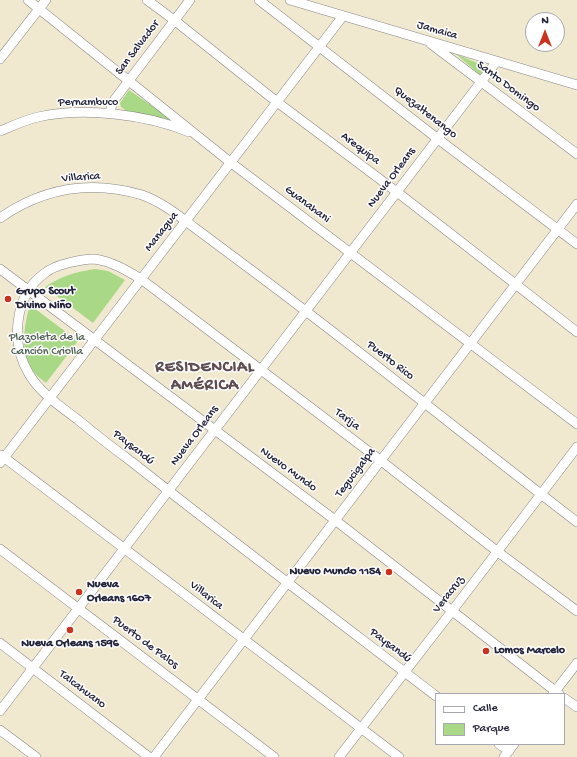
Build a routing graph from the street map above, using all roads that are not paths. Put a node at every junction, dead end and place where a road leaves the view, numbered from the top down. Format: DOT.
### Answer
graph roads {
  1 [pos="28,0"];
  2 [pos="46,0"];
  3 [pos="147,0"];
  4 [pos="190,0"];
  5 [pos="259,0"];
  6 [pos="290,0"];
  7 [pos="39,8"];
  8 [pos="343,16"];
  9 [pos="174,20"];
  10 [pos="425,40"];
  11 [pos="319,47"];
  12 [pos="0,59"];
  13 [pos="497,61"];
  14 [pos="129,80"];
  15 [pos="481,82"];
  16 [pos="577,85"];
  17 [pos="277,102"];
  18 [pos="110,113"];
  19 [pos="0,131"];
  20 [pos="199,137"];
  21 [pos="438,139"];
  22 [pos="577,154"];
  23 [pos="230,162"];
  24 [pos="397,192"];
  25 [pos="577,204"];
  26 [pos="0,218"];
  27 [pos="186,221"];
  28 [pos="558,230"];
  29 [pos="577,244"];
  30 [pos="350,253"];
  31 [pos="0,269"];
  32 [pos="141,279"];
  33 [pos="517,284"];
  34 [pos="28,291"];
  35 [pos="306,311"];
  36 [pos="577,332"];
  37 [pos="95,340"];
  38 [pos="470,344"];
  39 [pos="261,370"];
  40 [pos="50,398"];
  41 [pos="424,402"];
  42 [pos="577,424"];
  43 [pos="214,431"];
  44 [pos="577,447"];
  45 [pos="1,458"];
  46 [pos="380,460"];
  47 [pos="169,491"];
  48 [pos="541,495"];
  49 [pos="335,520"];
  50 [pos="577,522"];
  51 [pos="125,548"];
  52 [pos="0,549"];
  53 [pos="498,552"];
  54 [pos="287,582"];
  55 [pos="79,608"];
  56 [pos="452,611"];
  57 [pos="577,611"];
  58 [pos="243,640"];
  59 [pos="0,643"];
  60 [pos="577,663"];
  61 [pos="33,668"];
  62 [pos="405,672"];
  63 [pos="556,693"];
  64 [pos="435,695"];
  65 [pos="565,699"];
  66 [pos="198,700"];
  67 [pos="577,707"];
  68 [pos="0,711"];
  69 [pos="360,728"];
  70 [pos="0,730"];
  71 [pos="500,745"];
  72 [pos="509,751"];
  73 [pos="36,757"];
  74 [pos="149,757"];
  75 [pos="154,757"];
  76 [pos="274,757"];
  77 [pos="339,757"];
  78 [pos="399,757"];
  1 -- 7 [label="street, Guanahani"];
  2 -- 7 [label="street"];
  3 -- 9 [label="street, Arequipa"];
  4 -- 9 [label="street, San Salvador"];
  5 -- 11 [label="street, Quezaltenango"];
  6 -- 8 [label="street, Jamaica"];
  7 -- 12 [label="street"];
  7 -- 14 [label="street, Guanahani"];
  8 -- 10 [label="street, Jamaica"];
  8 -- 11 [label="street, Managua"];
  9 -- 14 [label="street, San Salvador"];
  9 -- 17 [label="street, Arequipa"];
  10 -- 13 [label="street, Jamaica"];
  10 -- 15 [label="street, Santo Domingo"];
  11 -- 17 [label="street, Managua"];
  11 -- 21 [label="street, Quezaltenango"];
  13 -- 15 [label="street, Nueva Orleans"];
  13 -- 16 [label="street, Jamaica"];
  14 -- 18 [label="street, San Salvador"];
  14 -- 20 [label="street, Guanahani"];
  15 -- 21 [label="street, Nueva Orleans"];
  15 -- 22 [label="street, Santo Domingo"];
  17 -- 23 [label="street, Managua"];
  17 -- 24 [label="street, Arequipa"];
  18 -- 19 [label="street, Pernambuco"];
  18 -- 20 [label="street, Pernambuco"];
  20 -- 23 [label="street, Guanahani"];
  21 -- 24 [label="street, Nueva Orleans"];
  21 -- 28 [label="street, Quezaltenango"];
  23 -- 27 [label="street, Managua"];
  23 -- 30 [label="street, Guanahani"];
  24 -- 30 [label="street, Nueva Orleans"];
  24 -- 33 [label="street, Arequipa"];
  25 -- 28 [label="street, Tegucigalpa"];
  26 -- 27 [label="street, Villarica"];
  27 -- 32 [label="street, Managua"];
  27 -- 35 [label="street, Puerto Rico"];
  28 -- 29 [label="street, Quezaltenango"];
  28 -- 33 [label="street, Tegucigalpa"];
  30 -- 35 [label="street, Nueva Orleans"];
  30 -- 38 [label="street, Guanahani"];
  31 -- 34 [label="street, Nuevo Mundo"];
  32 -- 34 [label="street, Paysandú"];
  32 -- 37 [label="street, Managua"];
  32 -- 39 [label="street, Tarija"];
  33 -- 36 [label="street, Arequipa"];
  33 -- 38 [label="street, Tegucigalpa"];
  34 -- 37 [label="street, Nuevo Mundo"];
  34 -- 40 [label="street, Paysandú"];
  35 -- 39 [label="street, Nueva Orleans"];
  35 -- 41 [label="street, Puerto Rico"];
  37 -- 40 [label="street, Managua"];
  37 -- 43 [label="street, Nuevo Mundo"];
  38 -- 41 [label="street, Tegucigalpa"];
  38 -- 42 [label="street, Guanahani"];
  39 -- 43 [label="street, Nueva Orleans"];
  39 -- 46 [label="street, Tarija"];
  40 -- 45 [label="street, Managua"];
  40 -- 47 [label="street, Paysandú"];
  41 -- 46 [label="street, Tegucigalpa"];
  41 -- 48 [label="street, Puerto Rico"];
  43 -- 47 [label="street, Nueva Orleans"];
  43 -- 49 [label="street, Nuevo Mundo"];
  44 -- 48 [label="street, Veracruz"];
  45 -- 51 [label="street, Villarica"];
  46 -- 49 [label="street, Tegucigalpa"];
  46 -- 53 [label="street, Tarija"];
  47 -- 51 [label="street, Nueva Orleans"];
  47 -- 54 [label="street, Paysandú"];
  48 -- 50 [label="street, Puerto Rico"];
  48 -- 53 [label="street, Veracruz"];
  49 -- 54 [label="street, Tegucigalpa"];
  49 -- 56 [label="street, Nuevo Mundo"];
  51 -- 55 [label="street, Nueva Orleans"];
  51 -- 58 [label="street, Villarica"];
  52 -- 55 [label="street, Puerto de Palos"];
  53 -- 56 [label="street, Veracruz"];
  53 -- 57 [label="street, Tarija"];
  54 -- 58 [label="street, Tegucigalpa"];
  54 -- 62 [label="street, Paysandú"];
  55 -- 61 [label="street, Nueva Orleans"];
  55 -- 66 [label="street, Puerto de Palos"];
  56 -- 62 [label="street, Veracruz"];
  56 -- 63 [label="street, Nuevo Mundo"];
  58 -- 66 [label="street, Tegucigalpa"];
  58 -- 69 [label="street, Villarica"];
  59 -- 61 [label="street, Talcahuano"];
  60 -- 63 [label="street"];
  61 -- 68 [label="street, Nueva Orleans"];
  61 -- 74 [label="street, Talcahuano"];
  62 -- 64 [label="street, Paysandú"];
  62 -- 69 [label="street, Veracruz"];
  65 -- 67 [label="street"];
  66 -- 75 [label="street, Tegucigalpa"];
  66 -- 76 [label="street, Puerto de Palos"];
  69 -- 77 [label="street, Veracruz"];
  69 -- 78 [label="street, Villarica"];
  70 -- 73 [label="street"];
  71 -- 72 [label="street"];
}
